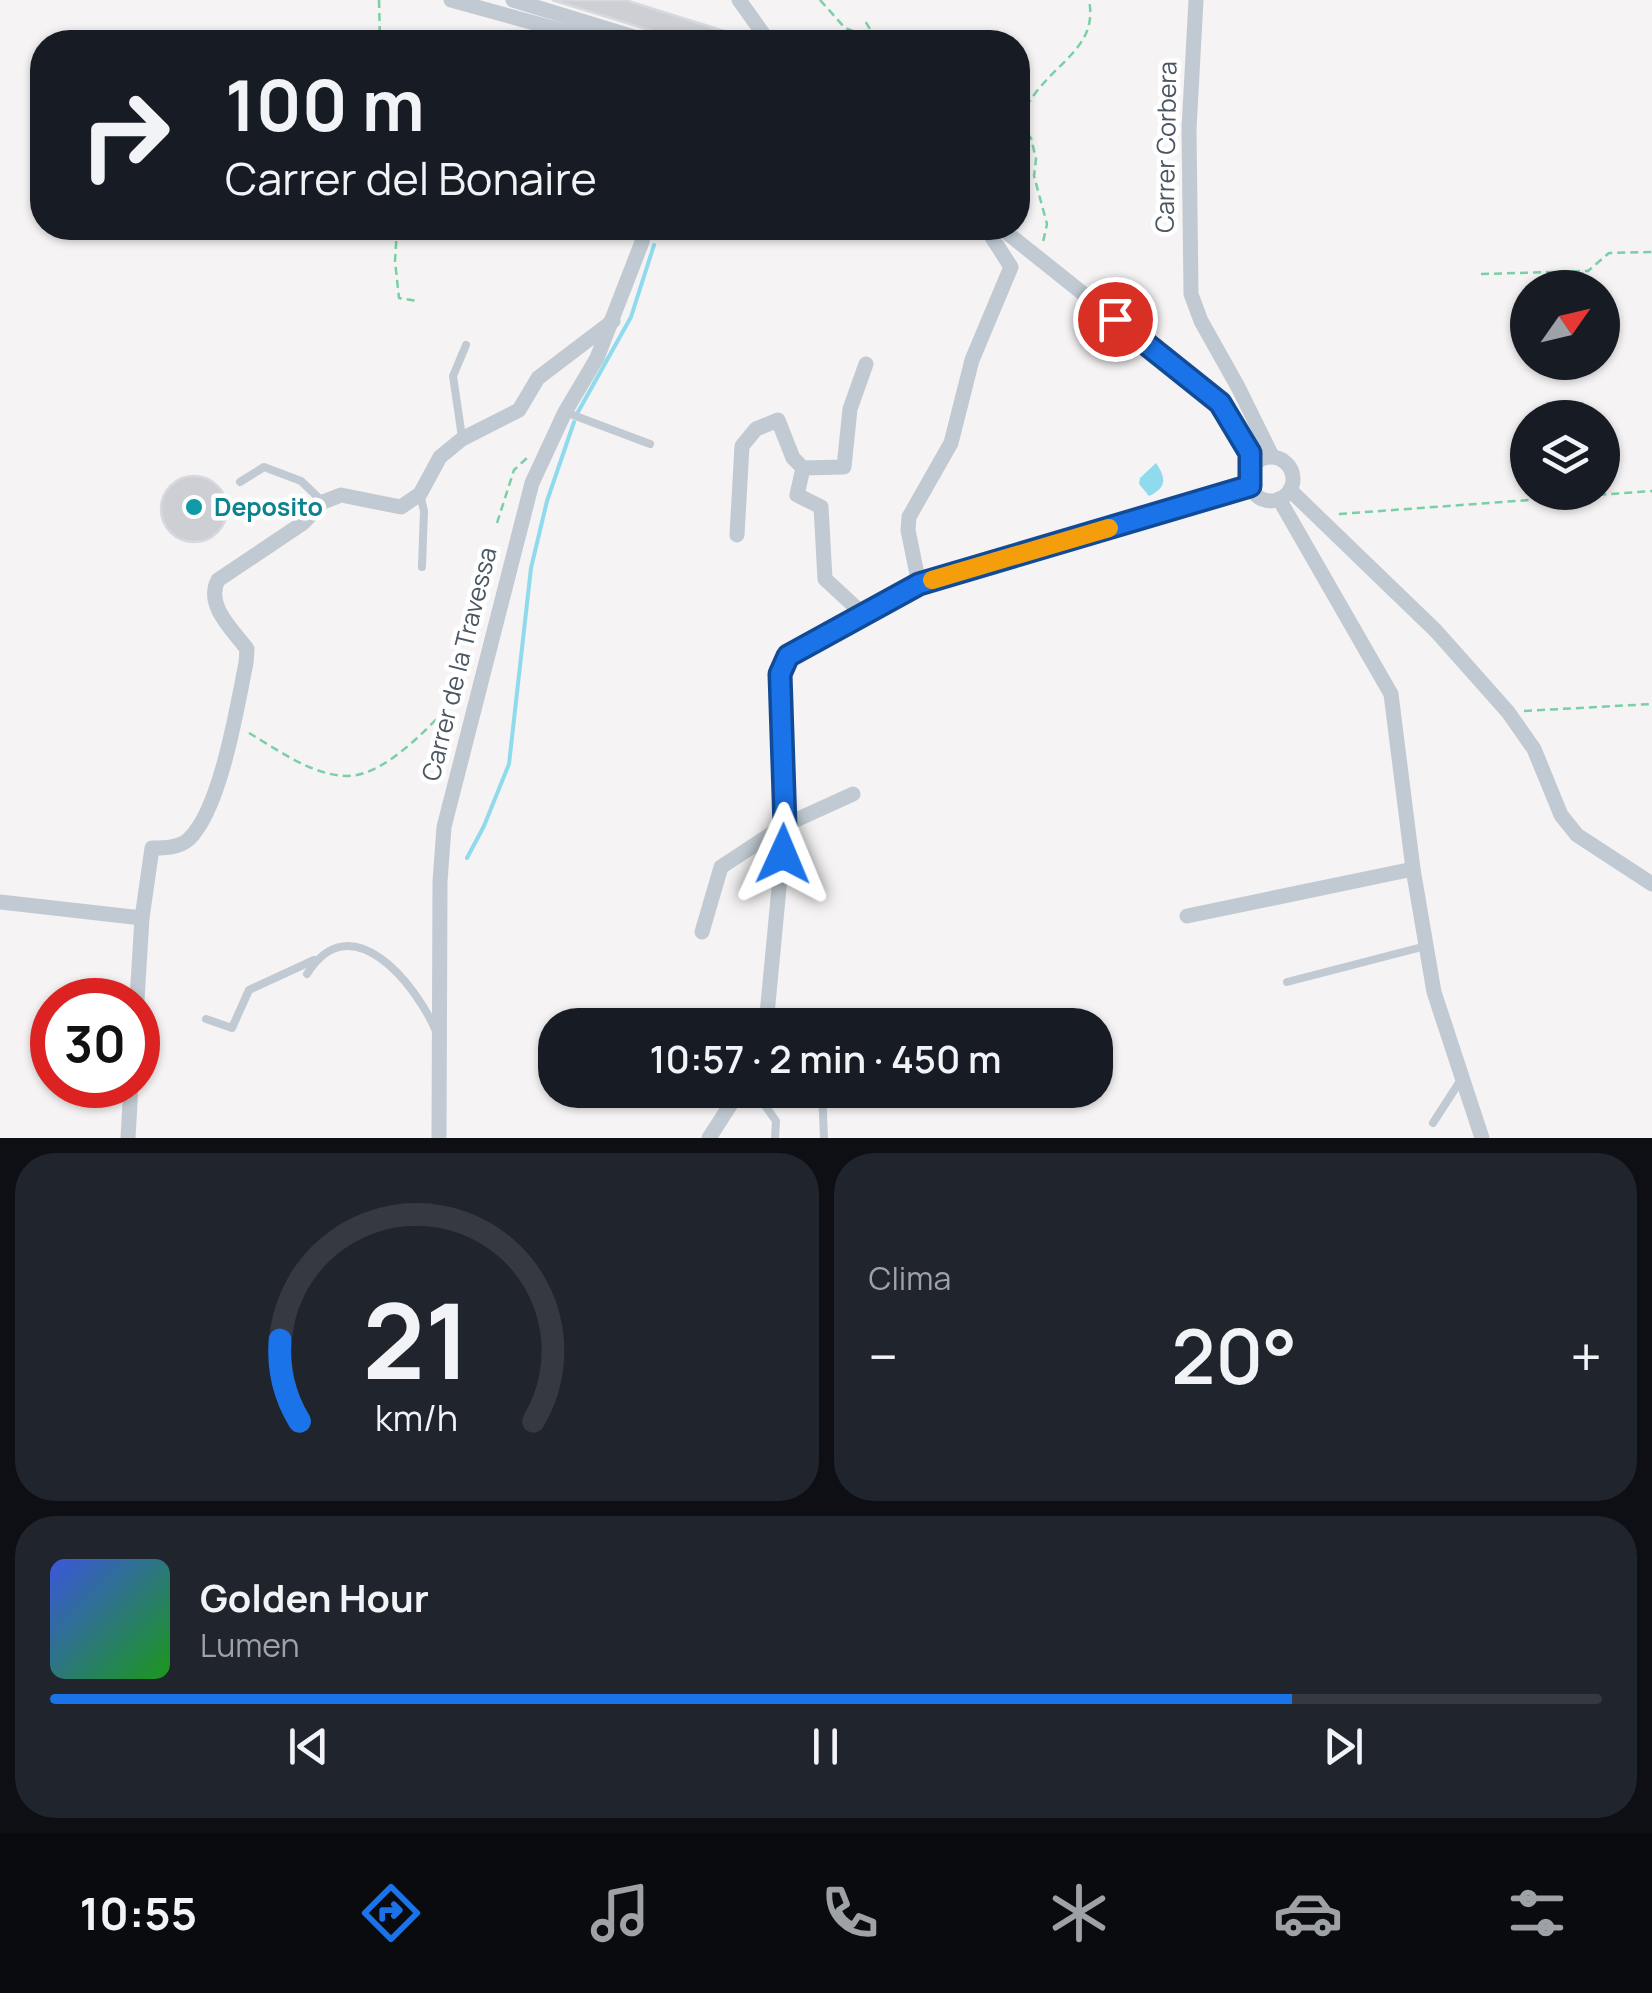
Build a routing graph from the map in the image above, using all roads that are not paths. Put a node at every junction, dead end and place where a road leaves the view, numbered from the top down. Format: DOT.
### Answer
graph roads {
  1 [pos="451,0"];
  2 [pos="513,0"];
  3 [pos="724,0"];
  4 [pos="1196,0"];
  5 [pos="741,3"];
  6 [pos="536,25"];
  7 [pos="540,30"];
  8 [pos="551,30"];
  9 [pos="611,30"];
  10 [pos="760,30"];
  11 [pos="640,240"];
  12 [pos="994,240"];
  13 [pos="1016,240"];
  14 [pos="612,321"];
  15 [pos="466,345"];
  16 [pos="866,364"];
  17 [pos="565,412"];
  18 [pos="462,439"];
  19 [pos="650,444"];
  20 [pos="1272,456"];
  21 [pos="1252,466"];
  22 [pos="803,468"];
  23 [pos="240,482"];
  24 [pos="1250,486"];
  25 [pos="420,494"];
  26 [pos="1284,495"];
  27 [pos="323,502"];
  28 [pos="737,535"];
  29 [pos="422,567"];
  30 [pos="919,584"];
  31 [pos="864,616"];
  32 [pos="853,794"];
  33 [pos="785,826"];
  34 [pos="1413,869"];
  35 [pos="1652,884"];
  36 [pos="0,902"];
  37 [pos="1187,916"];
  38 [pos="142,918"];
  39 [pos="702,932"];
  40 [pos="1426,946"];
  41 [pos="316,959"];
  42 [pos="307,974"];
  43 [pos="138,978"];
  44 [pos="1287,982"];
  45 [pos="768,1008"];
  46 [pos="206,1018"];
  47 [pos="440,1040"];
  48 [pos="1462,1078"];
  49 [pos="130,1108"];
  50 [pos="728,1108"];
  51 [pos="767,1108"];
  52 [pos="823,1108"];
  53 [pos="1433,1123"];
  54 [pos="1478,1133"];
  55 [pos="128,1138"];
  56 [pos="439,1138"];
  57 [pos="709,1138"];
  58 [pos="775,1138"];
  59 [pos="824,1138"];
  1 -- 6 [label="street"];
  2 -- 9 [label="street"];
  3 -- 5 [label="street"];
  4 -- 20 [label="street, Carrer Corbera"];
  5 -- 10 [label="street"];
  6 -- 7 [label="street"];
  6 -- 8 [label="street"];
  11 -- 14 [label="street, Carrer de la Travessa"];
  12 -- 30 [label="street"];
  13 -- 21 [label="street"];
  14 -- 17 [label="street, Carrer de la Travessa"];
  14 -- 18 [label="street"];
  15 -- 18 [label="lane"];
  16 -- 22 [label="street"];
  17 -- 19 [label="lane"];
  17 -- 47 [label="street, Carrer de la Travessa"];
  18 -- 25 [label="street"];
  20 -- 21 [label="street"];
  20 -- 26 [label="street"];
  21 -- 24 [label="street"];
  22 -- 28 [label="street"];
  22 -- 31 [label="street"];
  23 -- 27 [label="lane"];
  24 -- 26 [label="street"];
  24 -- 30 [label="street"];
  25 -- 27 [label="street"];
  25 -- 29 [label="lane"];
  26 -- 34 [label="street"];
  26 -- 35 [label="street"];
  27 -- 38 [label="street"];
  30 -- 31 [label="street"];
  31 -- 33 [label="street"];
  32 -- 33 [label="street"];
  33 -- 39 [label="street"];
  33 -- 45 [label="street"];
  34 -- 37 [label="street"];
  34 -- 40 [label="street"];
  36 -- 38 [label="street"];
  38 -- 43 [label="street"];
  40 -- 44 [label="lane"];
  40 -- 48 [label="street"];
  41 -- 42 [label="lane"];
  41 -- 46 [label="lane"];
  41 -- 47 [label="lane"];
  47 -- 56 [label="street, Carrer de la Travessa"];
  48 -- 53 [label="lane"];
  48 -- 54 [label="street"];
  49 -- 55 [label="street"];
  50 -- 57 [label="street"];
  51 -- 58 [label="lane"];
  52 -- 59 [label="lane"];
}
